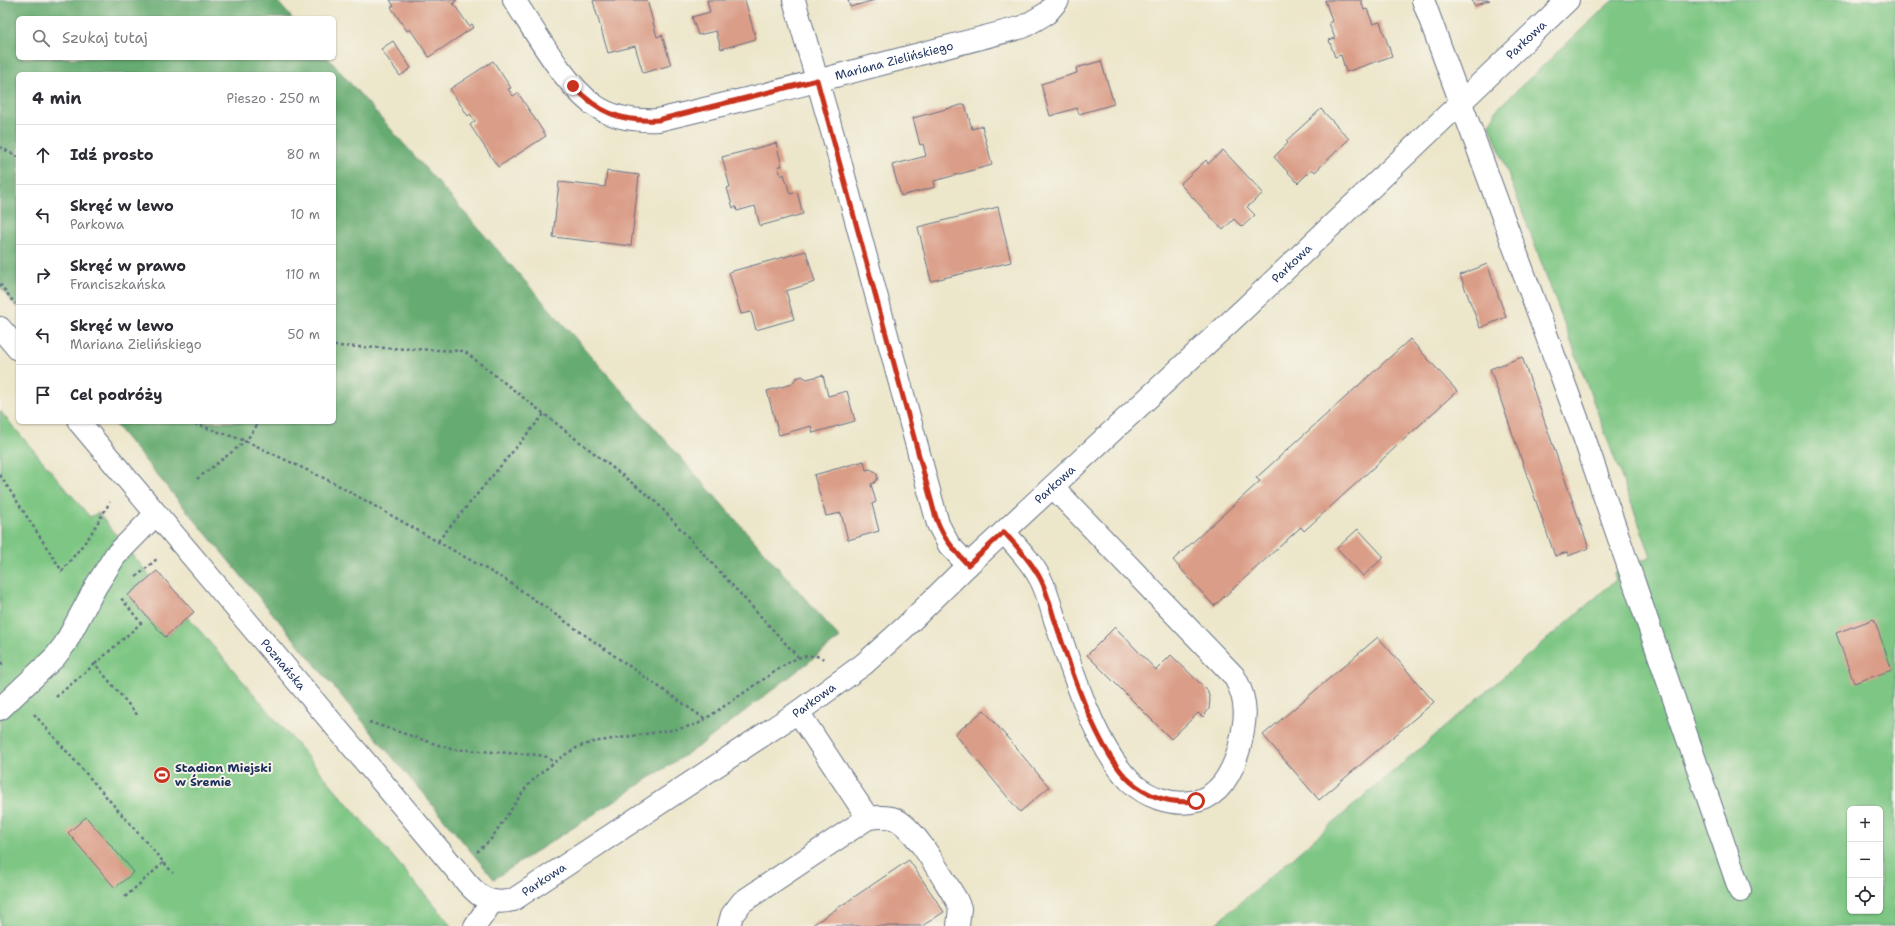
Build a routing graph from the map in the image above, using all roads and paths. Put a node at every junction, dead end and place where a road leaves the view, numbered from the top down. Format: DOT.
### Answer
graph roads {
  1 [pos="514,0"];
  2 [pos="794,0"];
  3 [pos="1058,0"];
  4 [pos="1423,0"];
  5 [pos="1568,0"];
  6 [pos="817,80"];
  7 [pos="1460,102"];
  8 [pos="0,147"];
  9 [pos="16,156"];
  10 [pos="0,284"];
  11 [pos="16,305"];
  12 [pos="0,328"];
  13 [pos="336,346"];
  14 [pos="16,347"];
  15 [pos="544,414"];
  16 [pos="81,424"];
  17 [pos="195,424"];
  18 [pos="258,424"];
  19 [pos="246,442"];
  20 [pos="197,479"];
  21 [pos="1053,487"];
  22 [pos="156,514"];
  23 [pos="1004,532"];
  24 [pos="438,542"];
  25 [pos="161,556"];
  26 [pos="968,565"];
  27 [pos="133,579"];
  28 [pos="117,594"];
  29 [pos="798,657"];
  30 [pos="827,661"];
  31 [pos="0,662"];
  32 [pos="95,664"];
  33 [pos="0,666"];
  34 [pos="17,694"];
  35 [pos="53,700"];
  36 [pos="0,709"];
  37 [pos="41,710"];
  38 [pos="798,712"];
  39 [pos="35,715"];
  40 [pos="139,717"];
  41 [pos="705,719"];
  42 [pos="368,722"];
  43 [pos="554,762"];
  44 [pos="868,818"];
  45 [pos="473,854"];
  46 [pos="164,862"];
  47 [pos="173,873"];
  48 [pos="1740,890"];
  49 [pos="125,897"];
  50 [pos="492,902"];
  51 [pos="475,926"];
  52 [pos="729,926"];
  53 [pos="958,926"];
  1 -- 6 [label="street, Mariana Zielińskiego"];
  2 -- 6 [label="street"];
  3 -- 6 [label="street, Mariana Zielińskiego"];
  4 -- 7 [label="street"];
  5 -- 7 [label="street, Parkowa"];
  6 -- 26 [label="street"];
  7 -- 21 [label="street, Parkowa"];
  7 -- 48 [label="street"];
  8 -- 9 [label="path"];
  10 -- 11 [label="path"];
  12 -- 14 [label="street"];
  13 -- 15 [label="path"];
  15 -- 24 [label="path"];
  15 -- 29 [label="path"];
  16 -- 22 [label="street, Poznańska"];
  17 -- 19 [label="path"];
  18 -- 19 [label="path"];
  19 -- 20 [label="path"];
  19 -- 24 [label="path"];
  21 -- 23 [label="street, Parkowa"];
  21 -- 23 [label="street"];
  22 -- 34 [label="street"];
  22 -- 50 [label="street, Poznańska"];
  23 -- 26 [label="street, Parkowa"];
  24 -- 41 [label="path"];
  25 -- 27 [label="path"];
  26 -- 38 [label="street, Parkowa"];
  28 -- 32 [label="path"];
  29 -- 30 [label="path"];
  29 -- 41 [label="path"];
  31 -- 33 [label="path"];
  32 -- 35 [label="path"];
  32 -- 40 [label="path"];
  34 -- 36 [label="street"];
  34 -- 39 [label="path"];
  37 -- 39 [label="path"];
  38 -- 44 [label="street"];
  38 -- 50 [label="street, Parkowa"];
  39 -- 46 [label="path"];
  41 -- 43 [label="path"];
  42 -- 43 [label="path"];
  43 -- 45 [label="path"];
  44 -- 52 [label="street"];
  44 -- 53 [label="street"];
  46 -- 47 [label="path"];
  46 -- 49 [label="path"];
  50 -- 51 [label="street"];
}
